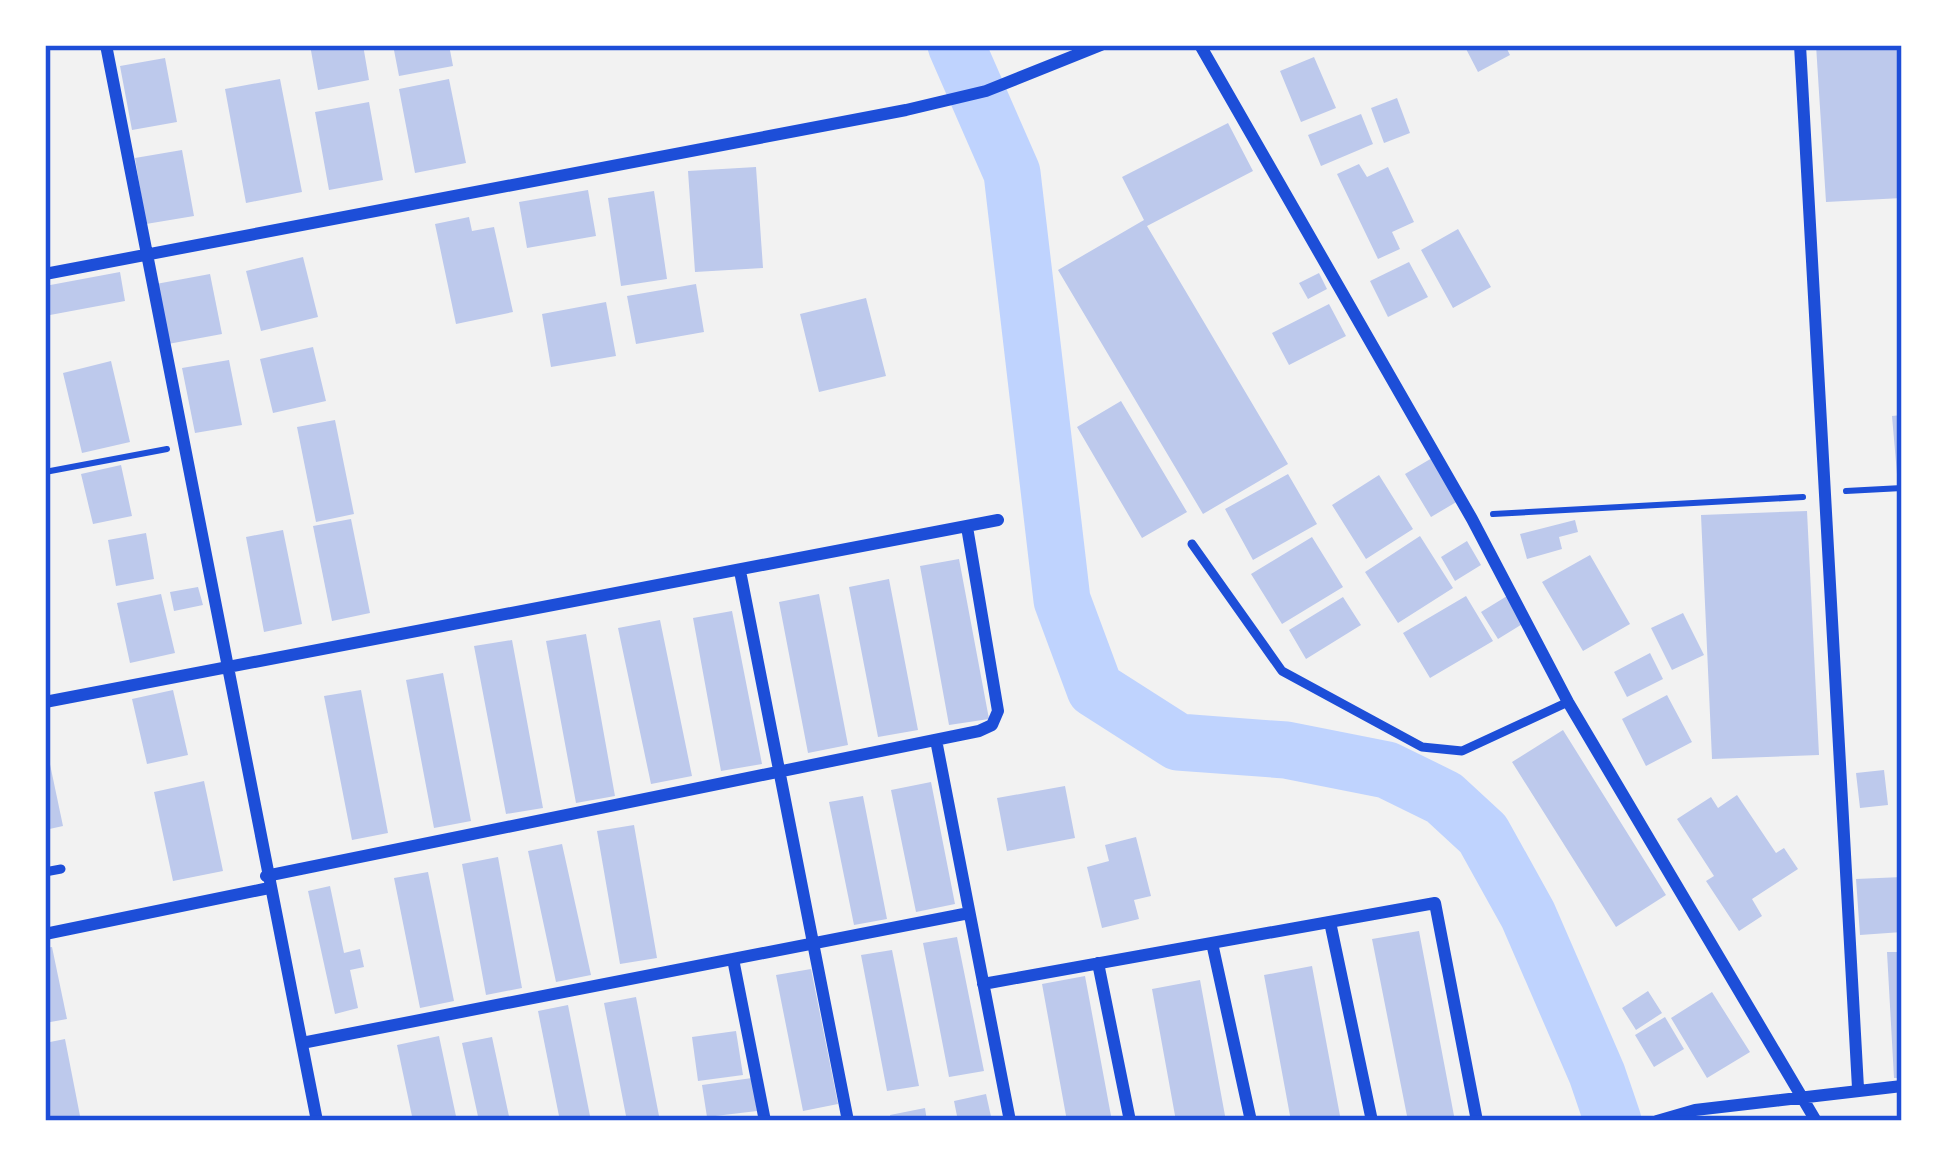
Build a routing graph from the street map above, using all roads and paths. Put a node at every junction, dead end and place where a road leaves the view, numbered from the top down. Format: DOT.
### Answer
graph roads {
  1 [pos="106,45"];
  2 [pos="1101,45"];
  3 [pos="1200,45"];
  4 [pos="1800,45"];
  5 [pos="146,256"];
  6 [pos="45,274"];
  7 [pos="182,446"];
  8 [pos="45,472"];
  9 [pos="1902,488"];
  10 [pos="1827,495"];
  11 [pos="1472,519"];
  12 [pos="998,520"];
  13 [pos="968,527"];
  14 [pos="1192,544"];
  15 [pos="740,571"];
  16 [pos="225,668"];
  17 [pos="45,702"];
  18 [pos="1568,702"];
  19 [pos="936,740"];
  20 [pos="780,772"];
  21 [pos="61,869"];
  22 [pos="45,872"];
  23 [pos="268,882"];
  24 [pos="969,913"];
  25 [pos="1330,922"];
  26 [pos="45,934"];
  27 [pos="814,943"];
  28 [pos="1212,943"];
  29 [pos="733,959"];
  30 [pos="1098,963"];
  31 [pos="983,984"];
  32 [pos="302,1043"];
  33 [pos="1902,1086"];
  34 [pos="1858,1088"];
  35 [pos="1802,1099"];
  36 [pos="316,1121"];
  37 [pos="765,1121"];
  38 [pos="848,1121"];
  39 [pos="1010,1121"];
  40 [pos="1130,1121"];
  41 [pos="1251,1121"];
  42 [pos="1372,1121"];
  43 [pos="1477,1121"];
  44 [pos="1657,1121"];
  45 [pos="1816,1121"];
  1 -- 5 [label="street"];
  2 -- 5 [label="street"];
  3 -- 11 [label="street"];
  4 -- 10 [label="street"];
  5 -- 6 [label="street"];
  5 -- 7 [label="street"];
  7 -- 8 [label="path"];
  7 -- 16 [label="street"];
  9 -- 10 [label="path"];
  10 -- 11 [label="path"];
  10 -- 34 [label="street"];
  11 -- 18 [label="street"];
  12 -- 13 [label="street"];
  13 -- 15 [label="street"];
  13 -- 19 [label="street"];
  14 -- 18 [label="lane"];
  15 -- 16 [label="street"];
  15 -- 20 [label="street"];
  16 -- 17 [label="street"];
  16 -- 23 [label="street"];
  18 -- 35 [label="street"];
  19 -- 20 [label="street"];
  19 -- 24 [label="street"];
  20 -- 23 [label="street"];
  20 -- 27 [label="street"];
  21 -- 22 [label="lane"];
  23 -- 26 [label="street"];
  23 -- 32 [label="street"];
  24 -- 27 [label="street"];
  24 -- 31 [label="street"];
  25 -- 28 [label="street"];
  25 -- 42 [label="street"];
  25 -- 43 [label="street"];
  27 -- 29 [label="street"];
  27 -- 38 [label="street"];
  28 -- 30 [label="street"];
  28 -- 41 [label="street"];
  29 -- 32 [label="street"];
  29 -- 37 [label="street"];
  30 -- 31 [label="street"];
  30 -- 40 [label="street"];
  31 -- 39 [label="street"];
  32 -- 36 [label="street"];
  33 -- 34 [label="street"];
  34 -- 35 [label="street"];
  35 -- 44 [label="street"];
  35 -- 45 [label="street"];
}
